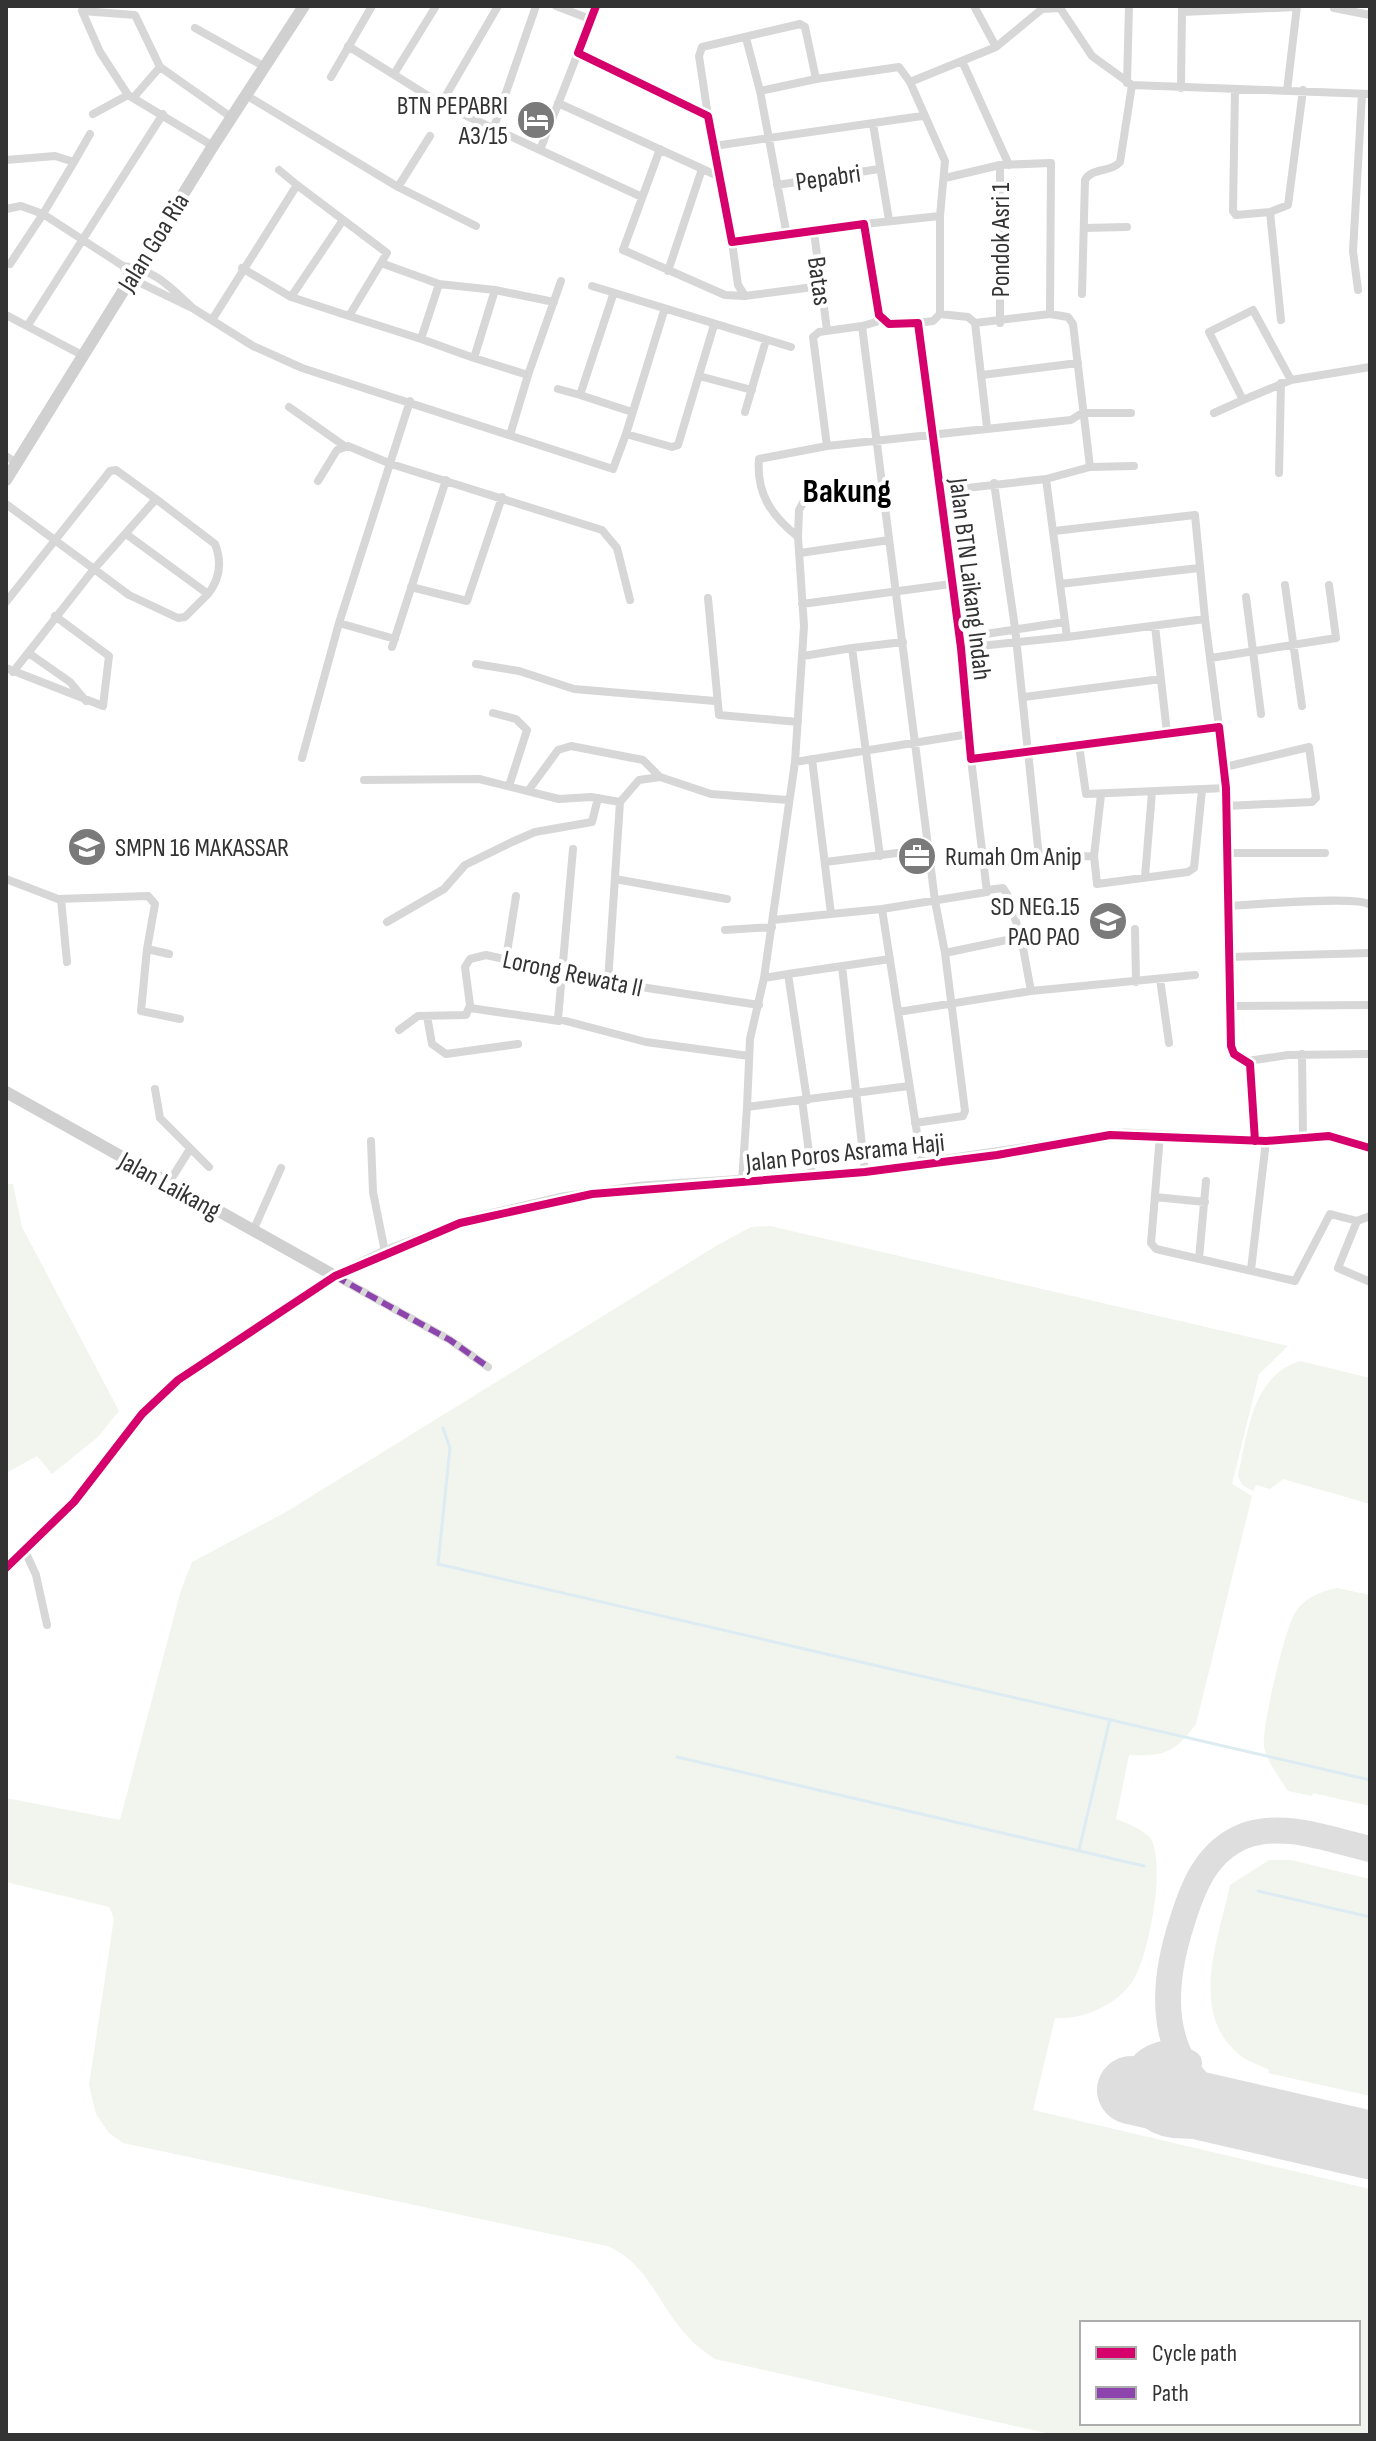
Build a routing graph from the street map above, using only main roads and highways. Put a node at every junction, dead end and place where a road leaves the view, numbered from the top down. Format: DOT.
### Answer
graph roads {
  1 [pos="304,6"];
  2 [pos="11,460"];
  3 [pos="6,480"];
  4 [pos="6,1092"];
  5 [pos="335,1276"];
  1 -- 2 [label="main road, Jalan Goa Ria"];
  2 -- 3 [label="main road, Jalan Goa Ria"];
  4 -- 5 [label="main road, Jalan Laikang"];
}
